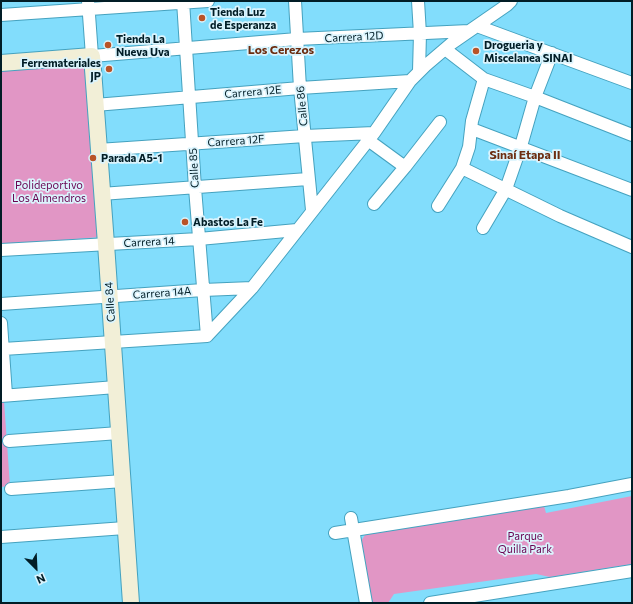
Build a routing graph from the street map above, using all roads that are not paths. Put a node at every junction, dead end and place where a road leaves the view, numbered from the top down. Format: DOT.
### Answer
graph roads {
  1 [pos="208,1"];
  2 [pos="295,1"];
  3 [pos="418,1"];
  4 [pos="511,1"];
  5 [pos="183,2"];
  6 [pos="88,5"];
  7 [pos="1,15"];
  8 [pos="473,29"];
  9 [pos="420,34"];
  10 [pos="297,39"];
  11 [pos="187,49"];
  12 [pos="445,49"];
  13 [pos="552,54"];
  14 [pos="92,56"];
  15 [pos="1,63"];
  16 [pos="419,71"];
  17 [pos="484,79"];
  18 [pos="410,81"];
  19 [pos="632,83"];
  20 [pos="300,88"];
  21 [pos="535,97"];
  22 [pos="190,98"];
  23 [pos="95,105"];
  24 [pos="440,122"];
  25 [pos="472,128"];
  26 [pos="305,136"];
  27 [pos="632,136"];
  28 [pos="371,137"];
  29 [pos="193,144"];
  30 [pos="521,146"];
  31 [pos="98,150"];
  32 [pos="405,167"];
  33 [pos="462,168"];
  34 [pos="308,179"];
  35 [pos="195,188"];
  36 [pos="506,189"];
  37 [pos="632,190"];
  38 [pos="101,194"];
  39 [pos="374,204"];
  40 [pos="438,206"];
  41 [pos="312,210"];
  42 [pos="483,228"];
  43 [pos="297,230"];
  44 [pos="199,239"];
  45 [pos="106,244"];
  46 [pos="632,247"];
  47 [pos="1,250"];
  48 [pos="252,288"];
  49 [pos="203,290"];
  50 [pos="109,297"];
  51 [pos="1,304"];
  52 [pos="1,323"];
  53 [pos="207,336"];
  54 [pos="113,341"];
  55 [pos="3,349"];
  56 [pos="116,387"];
  57 [pos="4,396"];
  58 [pos="119,433"];
  59 [pos="9,441"];
  60 [pos="122,481"];
  61 [pos="632,484"];
  62 [pos="11,489"];
  63 [pos="351,518"];
  64 [pos="125,528"];
  65 [pos="353,530"];
  66 [pos="335,533"];
  67 [pos="1,537"];
  68 [pos="632,570"];
  69 [pos="131,603"];
  70 [pos="366,603"];
  71 [pos="430,603"];
  1 -- 5 [label="street"];
  2 -- 10 [label="street, Calle 86"];
  3 -- 9 [label="street"];
  4 -- 8 [label="street"];
  5 -- 6 [label="street"];
  5 -- 11 [label="street, Calle 85"];
  6 -- 7 [label="street"];
  6 -- 14 [label="street, Calle 84"];
  8 -- 9 [label="street, Carrera 12D"];
  8 -- 12 [label="street"];
  8 -- 13 [label="street"];
  9 -- 10 [label="street, Carrera 12D"];
  9 -- 16 [label="street"];
  10 -- 11 [label="street, Carrera 12D"];
  10 -- 20 [label="street, Calle 86"];
  11 -- 14 [label="street, Carrera 12D"];
  11 -- 22 [label="street, Calle 85"];
  12 -- 16 [label="street"];
  12 -- 17 [label="street"];
  13 -- 19 [label="street"];
  13 -- 21 [label="street"];
  14 -- 15 [label="street, Carrera 12D"];
  14 -- 23 [label="street, Calle 84"];
  16 -- 18 [label="street"];
  17 -- 21 [label="street"];
  17 -- 25 [label="street"];
  18 -- 20 [label="street, Carrera 12E"];
  18 -- 28 [label="street"];
  20 -- 22 [label="street, Carrera 12E"];
  20 -- 26 [label="street, Calle 86"];
  21 -- 27 [label="street"];
  21 -- 30 [label="street"];
  22 -- 23 [label="street, Carrera 12E"];
  22 -- 29 [label="street, Calle 85"];
  23 -- 31 [label="street, Calle 84"];
  24 -- 32 [label="street"];
  25 -- 30 [label="street"];
  25 -- 33 [label="street"];
  26 -- 28 [label="street, Carrera 12F"];
  26 -- 29 [label="street, Carrera 12F"];
  26 -- 34 [label="street, Calle 86"];
  28 -- 32 [label="street"];
  28 -- 41 [label="street"];
  29 -- 31 [label="street, Carrera 12F"];
  29 -- 35 [label="street, Calle 85"];
  30 -- 36 [label="street"];
  30 -- 37 [label="street"];
  31 -- 38 [label="street, Calle 84"];
  32 -- 39 [label="street"];
  33 -- 36 [label="street"];
  33 -- 40 [label="street"];
  34 -- 35 [label="street"];
  34 -- 41 [label="street, Calle 86"];
  35 -- 38 [label="street"];
  35 -- 44 [label="street, Calle 85"];
  36 -- 42 [label="street"];
  36 -- 46 [label="street"];
  38 -- 45 [label="street, Calle 84"];
  41 -- 43 [label="street"];
  43 -- 44 [label="street, Carrera 14"];
  43 -- 48 [label="street"];
  44 -- 45 [label="street, Carrera 14"];
  44 -- 49 [label="street, Calle 85"];
  45 -- 47 [label="street, Carrera 14"];
  45 -- 50 [label="street, Calle 84"];
  48 -- 49 [label="street, Carrera 14A"];
  48 -- 53 [label="street"];
  49 -- 50 [label="street, Carrera 14A"];
  49 -- 53 [label="street, Calle 85"];
  50 -- 51 [label="street, Carrera 14A"];
  50 -- 54 [label="street, Calle 84"];
  52 -- 55 [label="street"];
  53 -- 54 [label="street"];
  54 -- 55 [label="street"];
  54 -- 56 [label="street, Calle 84"];
  55 -- 57 [label="street"];
  56 -- 57 [label="street"];
  56 -- 58 [label="street, Calle 84"];
  58 -- 59 [label="street"];
  58 -- 60 [label="street, Calle 84"];
  60 -- 62 [label="street"];
  60 -- 64 [label="street, Calle 84"];
  61 -- 65 [label="street"];
  63 -- 65 [label="street"];
  64 -- 67 [label="street"];
  64 -- 69 [label="street, Calle 84"];
  65 -- 66 [label="street"];
  65 -- 70 [label="street"];
  68 -- 71 [label="street"];
}
